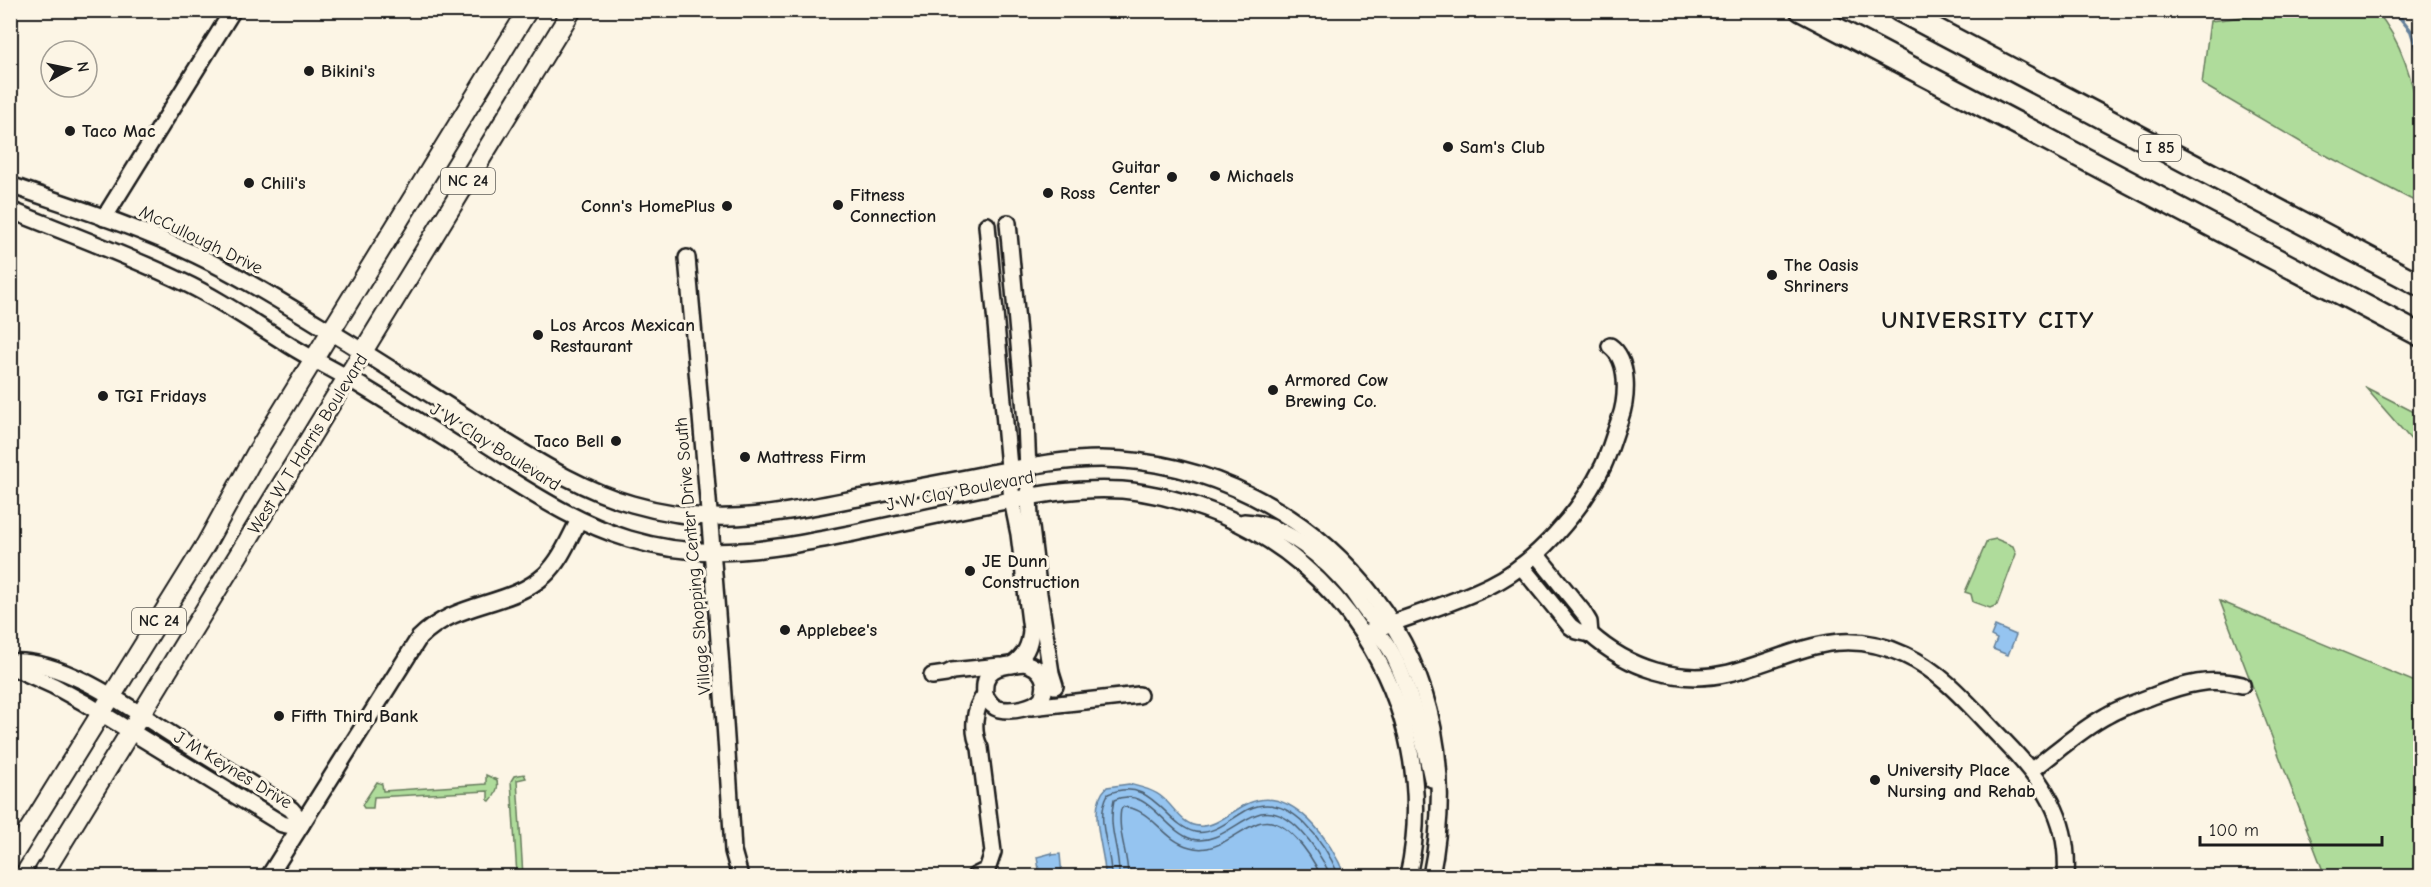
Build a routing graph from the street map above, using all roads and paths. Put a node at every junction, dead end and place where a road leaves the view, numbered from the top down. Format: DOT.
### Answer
graph roads {
  1 [pos="233,10"];
  2 [pos="528,10"];
  3 [pos="572,10"];
  4 [pos="1801,10"];
  5 [pos="1899,10"];
  6 [pos="10,185"];
  7 [pos="10,210"];
  8 [pos="104,218"];
  9 [pos="1008,223"];
  10 [pos="987,225"];
  11 [pos="687,258"];
  12 [pos="2421,285"];
  13 [pos="331,332"];
  14 [pos="2421,335"];
  15 [pos="1610,346"];
  16 [pos="364,352"];
  17 [pos="314,359"];
  18 [pos="349,378"];
  19 [pos="1029,466"];
  20 [pos="1009,470"];
  21 [pos="1028,497"];
  22 [pos="1012,500"];
  23 [pos="711,518"];
  24 [pos="579,520"];
  25 [pos="1238,522"];
  26 [pos="712,551"];
  27 [pos="1536,554"];
  28 [pos="1521,566"];
  29 [pos="1392,622"];
  30 [pos="1363,634"];
  31 [pos="1590,634"];
  32 [pos="10,664"];
  33 [pos="1006,665"];
  34 [pos="1042,674"];
  35 [pos="2242,685"];
  36 [pos="1055,686"];
  37 [pos="984,692"];
  38 [pos="112,697"];
  39 [pos="1031,706"];
  40 [pos="1006,710"];
  41 [pos="102,713"];
  42 [pos="142,716"];
  43 [pos="132,732"];
  44 [pos="980,748"];
  45 [pos="2032,771"];
  46 [pos="1441,800"];
  47 [pos="301,825"];
  48 [pos="10,860"];
  49 [pos="42,876"];
  50 [pos="269,876"];
  51 [pos="740,876"];
  52 [pos="975,876"];
  53 [pos="1408,876"];
  54 [pos="1431,876"];
  55 [pos="2066,876"];
  1 -- 8 [label="street"];
  2 -- 13 [label="main road, West W T Harris Boulevard / NC 24"];
  3 -- 16 [label="main road, West W T Harris Boulevard / NC 24"];
  4 -- 14 [label="highway, I 85"];
  5 -- 12 [label="highway, I 85"];
  6 -- 8 [label="street, McCullough Drive"];
  7 -- 17 [label="street"];
  8 -- 13 [label="street, McCullough Drive"];
  9 -- 19 [label="street"];
  10 -- 20 [label="street"];
  11 -- 23 [label="street, Village Shopping Center Drive South"];
  13 -- 16 [label="street, McCullough Drive"];
  13 -- 17 [label="main road, West W T Harris Boulevard / NC 24"];
  15 -- 27 [label="street"];
  16 -- 18 [label="main road, West W T Harris Boulevard / NC 24"];
  16 -- 23 [label="street, J W Clay Boulevard"];
  17 -- 18 [label="street, J W Clay Boulevard"];
  17 -- 38 [label="main road, West W T Harris Boulevard / NC 24"];
  18 -- 24 [label="street, J W Clay Boulevard"];
  18 -- 42 [label="main road, West W T Harris Boulevard / NC 24"];
  19 -- 20 [label="street, J W Clay Boulevard"];
  19 -- 21 [label="street"];
  19 -- 29 [label="street, J W Clay Boulevard"];
  20 -- 22 [label="street"];
  20 -- 23 [label="street, J W Clay Boulevard"];
  21 -- 22 [label="street, J W Clay Boulevard"];
  21 -- 25 [label="street, J W Clay Boulevard"];
  21 -- 36 [label="street"];
  22 -- 26 [label="street, J W Clay Boulevard"];
  22 -- 33 [label="street"];
  23 -- 26 [label="street, Village Shopping Center Drive South"];
  24 -- 26 [label="street, J W Clay Boulevard"];
  24 -- 47 [label="street"];
  25 -- 29 [label="street"];
  25 -- 30 [label="street, J W Clay Boulevard"];
  26 -- 51 [label="street, Village Shopping Center Drive South"];
  27 -- 28 [label="street"];
  27 -- 31 [label="street"];
  28 -- 29 [label="street"];
  28 -- 31 [label="street"];
  29 -- 30 [label="street"];
  29 -- 46 [label="street, J W Clay Boulevard"];
  30 -- 46 [label="street"];
  30 -- 53 [label="street, J W Clay Boulevard"];
  31 -- 45 [label="street"];
  32 -- 38 [label="street, J M Keynes Drive"];
  32 -- 41 [label="street, J M Keynes Drive"];
  33 -- 34 [label="street"];
  33 -- 37 [label="street"];
  33 -- 37 [label="street"];
  34 -- 36 [label="street"];
  34 -- 39 [label="street"];
  35 -- 45 [label="street"];
  36 -- 39 [label="street"];
  37 -- 40 [label="street"];
  37 -- 44 [label="street"];
  38 -- 41 [label="main road, West W T Harris Boulevard / NC 24"];
  38 -- 42 [label="street, J M Keynes Drive"];
  39 -- 40 [label="street"];
  40 -- 44 [label="street"];
  41 -- 43 [label="street, J M Keynes Drive"];
  41 -- 48 [label="main road, West W T Harris Boulevard / NC 24"];
  42 -- 43 [label="main road, West W T Harris Boulevard / NC 24"];
  42 -- 47 [label="street, J M Keynes Drive"];
  43 -- 47 [label="street, J M Keynes Drive"];
  43 -- 49 [label="main road, West W T Harris Boulevard / NC 24"];
  44 -- 52 [label="street"];
  45 -- 55 [label="street"];
  46 -- 54 [label="street, J W Clay Boulevard"];
  47 -- 50 [label="street"];
}
